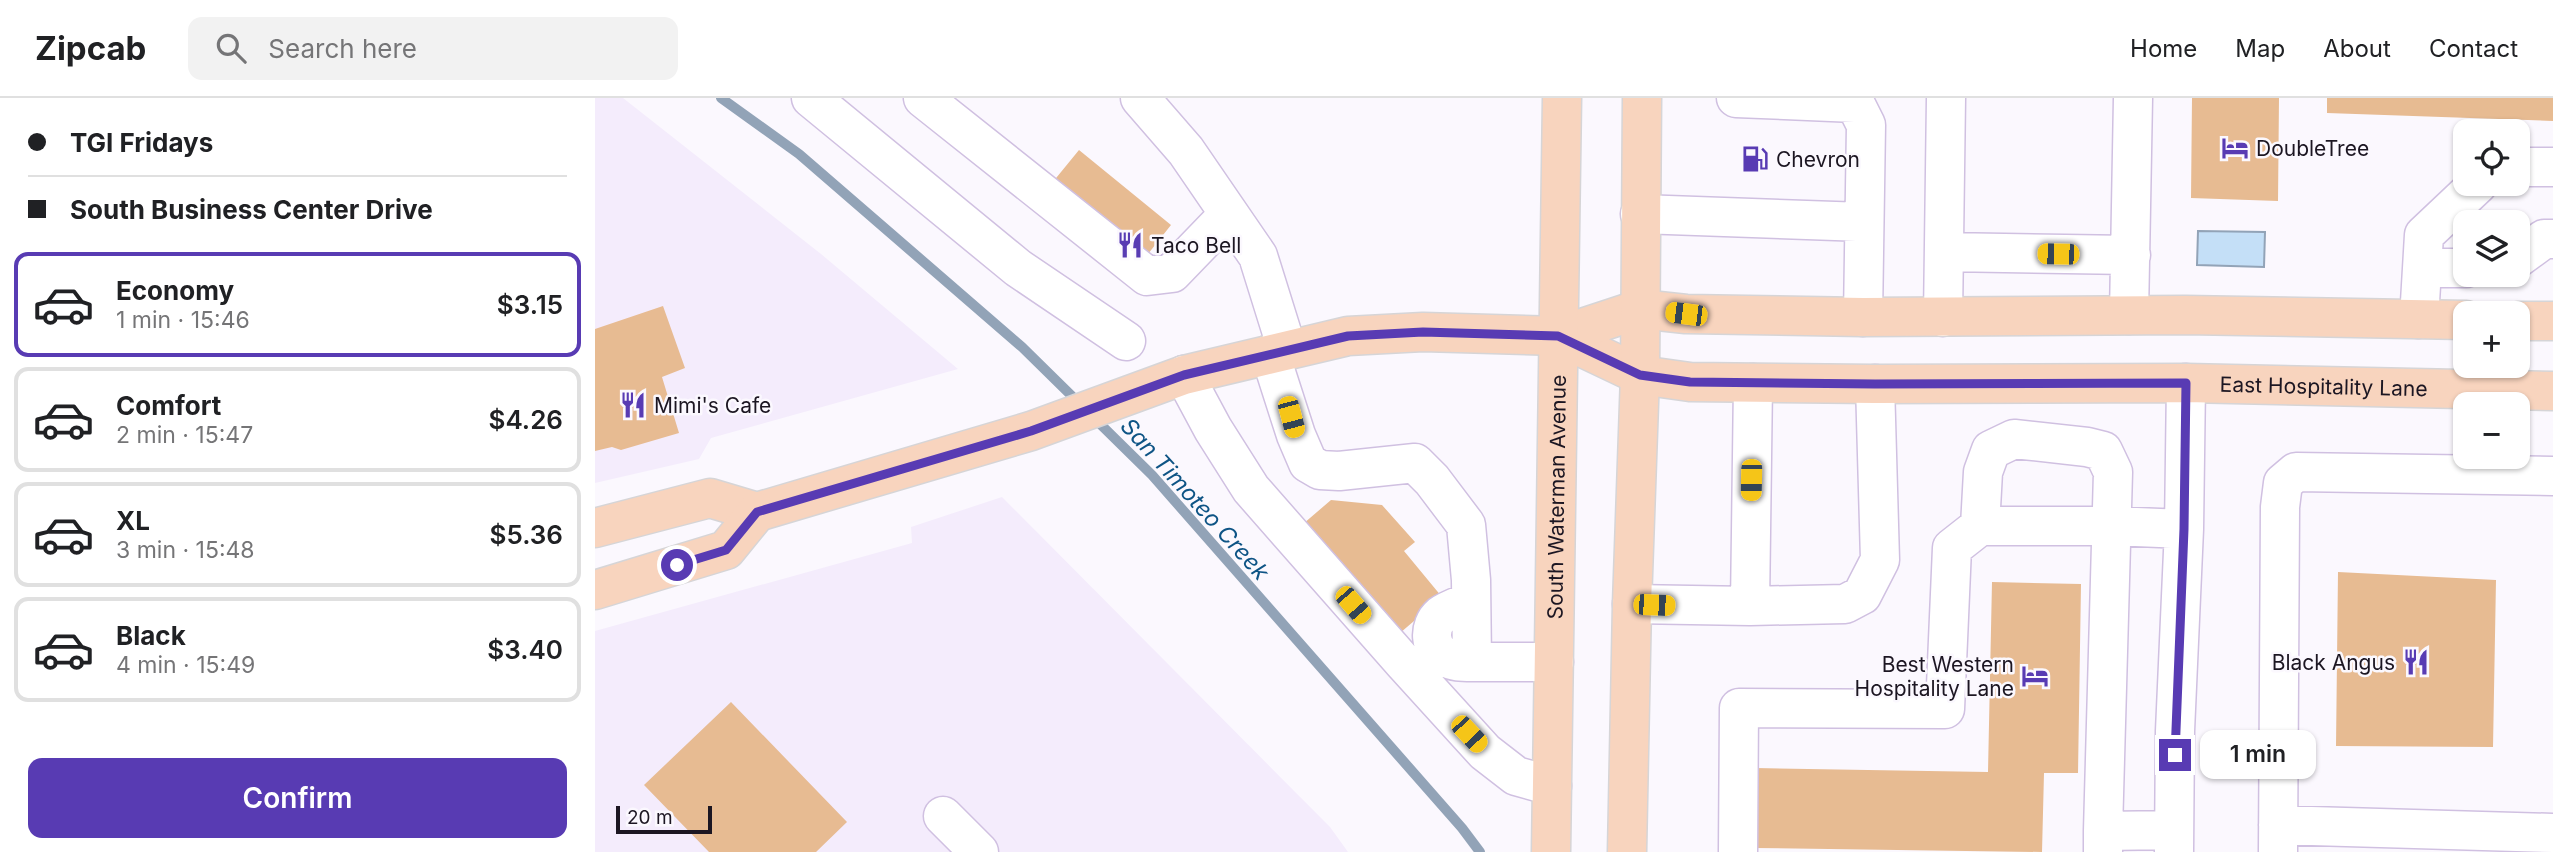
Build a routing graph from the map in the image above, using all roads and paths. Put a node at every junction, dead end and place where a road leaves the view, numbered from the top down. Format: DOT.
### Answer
graph roads {
  1 [pos="811,98"];
  2 [pos="923,98"];
  3 [pos="1140,98"];
  4 [pos="1562,98"];
  5 [pos="1642,98"];
  6 [pos="1736,98"];
  7 [pos="1946,98"];
  8 [pos="2133,98"];
  9 [pos="2530,167"];
  10 [pos="2553,167"];
  11 [pos="2465,196"];
  12 [pos="1229,214"];
  13 [pos="1640,214"];
  14 [pos="1864,222"];
  15 [pos="2553,239"];
  16 [pos="2530,249"];
  17 [pos="1945,252"];
  18 [pos="2131,255"];
  19 [pos="2422,268"];
  20 [pos="2453,268"];
  21 [pos="1640,309"];
  22 [pos="2129,315"];
  23 [pos="1863,317"];
  24 [pos="1943,317"];
  25 [pos="2419,319"];
  26 [pos="2453,320"];
  27 [pos="2530,321"];
  28 [pos="2553,321"];
  29 [pos="1558,336"];
  30 [pos="1126,341"];
  31 [pos="1279,351"];
  32 [pos="1184,375"];
  33 [pos="1640,375"];
  34 [pos="1753,383"];
  35 [pos="2186,383"];
  36 [pos="1875,384"];
  37 [pos="2553,391"];
  38 [pos="2553,476"];
  39 [pos="757,512"];
  40 [pos="1980,526"];
  41 [pos="2112,526"];
  42 [pos="595,528"];
  43 [pos="2184,529"];
  44 [pos="595,590"];
  45 [pos="1632,604"];
  46 [pos="1750,606"];
  47 [pos="1553,662"];
  48 [pos="1552,786"];
  49 [pos="943,816"];
  50 [pos="2553,833"];
  51 [pos="2278,839"];
  52 [pos="2103,841"];
  53 [pos="2174,841"];
  54 [pos="979,852"];
  55 [pos="1551,852"];
  56 [pos="1627,852"];
  57 [pos="1738,852"];
  1 -- 30 [label="street"];
  2 -- 12 [label="street"];
  3 -- 12 [label="street"];
  4 -- 29 [label="main road, South Waterman Avenue"];
  5 -- 13 [label="main road"];
  6 -- 14 [label="street"];
  7 -- 17 [label="street"];
  8 -- 18 [label="street"];
  9 -- 10 [label="street"];
  11 -- 19 [label="street"];
  12 -- 31 [label="street"];
  13 -- 14 [label="street"];
  13 -- 21 [label="main road"];
  14 -- 23 [label="street"];
  15 -- 16 [label="street"];
  17 -- 18 [label="street"];
  17 -- 24 [label="street"];
  18 -- 22 [label="street"];
  19 -- 20 [label="street"];
  19 -- 25 [label="street"];
  21 -- 23 [label="main road, East Hospitality Lane"];
  21 -- 29 [label="main road, East Hospitality Lane"];
  21 -- 33 [label="main road"];
  22 -- 24 [label="main road, East Hospitality Lane"];
  22 -- 25 [label="main road, East Hospitality Lane"];
  23 -- 24 [label="main road, East Hospitality Lane"];
  25 -- 26 [label="main road, East Hospitality Lane"];
  27 -- 28 [label="main road"];
  29 -- 31 [label="main road, East Hospitality Lane"];
  29 -- 33 [label="main road, East Hospitality Lane"];
  29 -- 47 [label="main road, South Waterman Avenue"];
  31 -- 32 [label="main road, East Hospitality Lane"];
  31 -- 47 [label="street"];
  32 -- 39 [label="main road, East Hospitality Lane"];
  32 -- 48 [label="street"];
  33 -- 34 [label="main road, East Hospitality Lane"];
  33 -- 45 [label="main road"];
  34 -- 36 [label="main road, East Hospitality Lane"];
  34 -- 46 [label="street"];
  35 -- 36 [label="main road, East Hospitality Lane"];
  35 -- 37 [label="main road, East Hospitality Lane"];
  35 -- 43 [label="street"];
  36 -- 46 [label="street"];
  38 -- 51 [label="street"];
  39 -- 42 [label="main road"];
  39 -- 44 [label="main road"];
  40 -- 41 [label="street"];
  40 -- 41 [label="street"];
  40 -- 57 [label="street"];
  41 -- 43 [label="street"];
  41 -- 52 [label="street"];
  43 -- 53 [label="street"];
  45 -- 46 [label="street"];
  45 -- 56 [label="main road"];
  47 -- 48 [label="main road, South Waterman Avenue"];
  48 -- 55 [label="main road, South Waterman Avenue"];
  49 -- 54 [label="street"];
  50 -- 51 [label="street"];
  52 -- 53 [label="street"];
}
